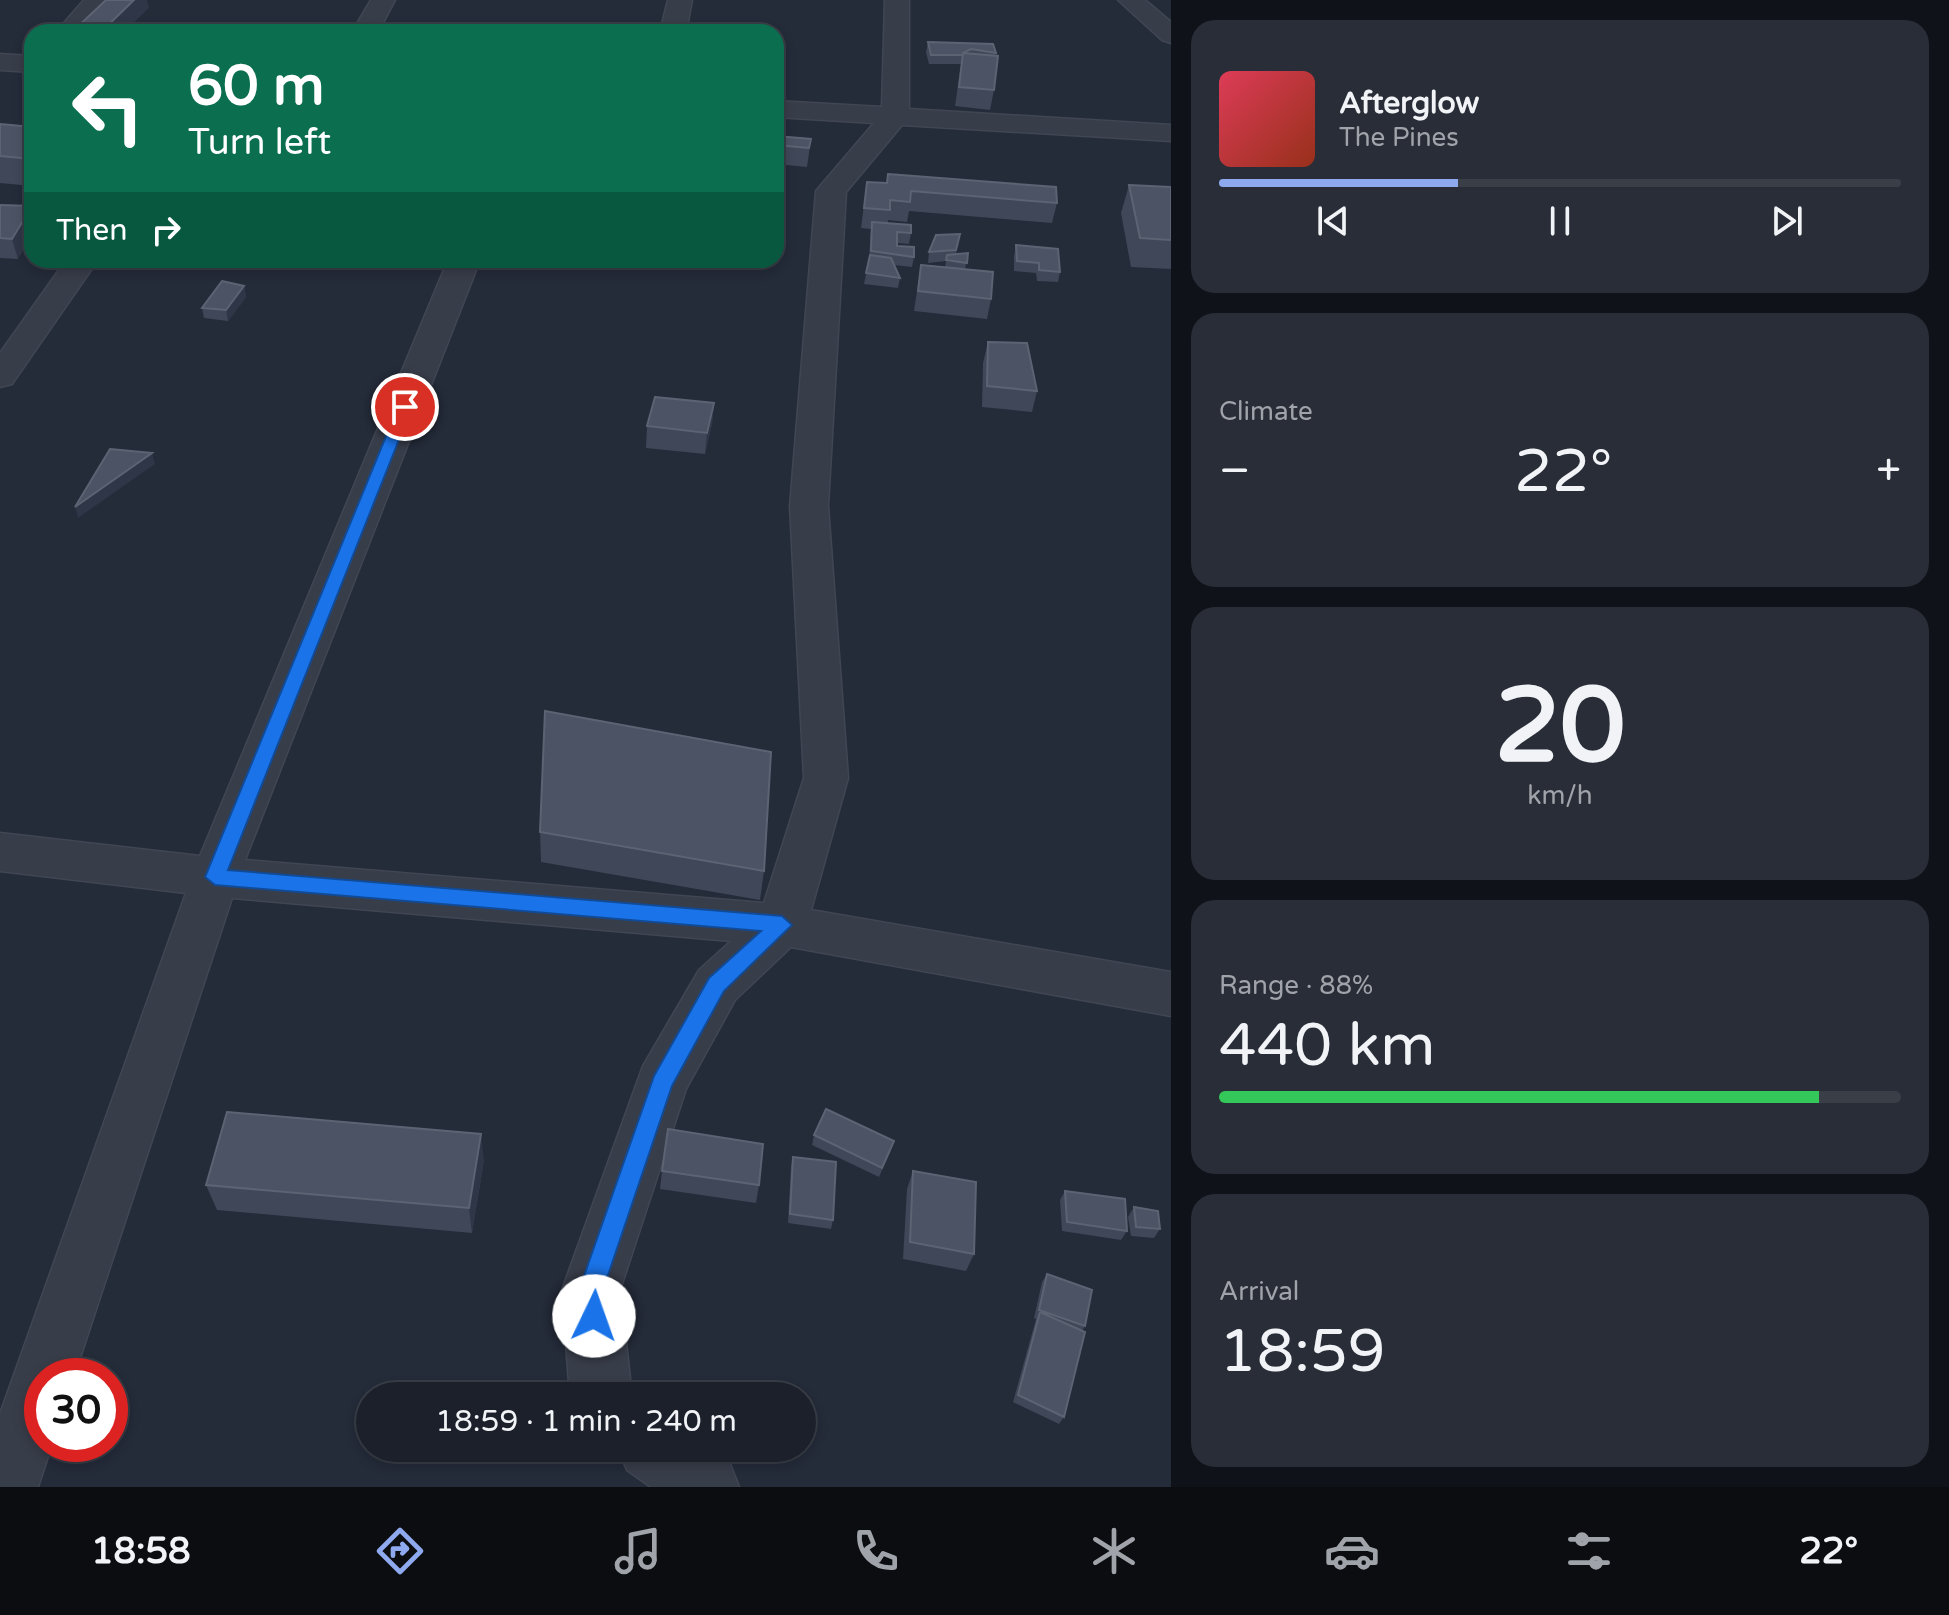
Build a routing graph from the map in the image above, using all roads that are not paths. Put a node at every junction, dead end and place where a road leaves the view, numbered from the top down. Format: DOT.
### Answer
graph roads {
  1 [pos="97,0"];
  2 [pos="383,0"];
  3 [pos="680,0"];
  4 [pos="897,0"];
  5 [pos="1128,0"];
  6 [pos="76,24"];
  7 [pos="370,24"];
  8 [pos="675,24"];
  9 [pos="1171,35"];
  10 [pos="0,62"];
  11 [pos="24,64"];
  12 [pos="784,109"];
  13 [pos="895,116"];
  14 [pos="1171,133"];
  15 [pos="76,268"];
  16 [pos="461,268"];
  17 [pos="0,377"];
  18 [pos="0,852"];
  19 [pos="215,877"];
  20 [pos="782,925"];
  21 [pos="1171,994"];
  22 [pos="50,1358"];
  23 [pos="600,1382"];
  24 [pos="24,1434"];
  25 [pos="670,1462"];
  26 [pos="6,1487"];
  27 [pos="707,1487"];
  1 -- 6 [label="street"];
  2 -- 7 [label="street"];
  3 -- 8 [label="street"];
  4 -- 13 [label="street"];
  5 -- 9 [label="street"];
  10 -- 11 [label="street"];
  12 -- 13 [label="street"];
  13 -- 14 [label="street"];
  13 -- 20 [label="street"];
  15 -- 17 [label="street"];
  16 -- 19 [label="street"];
  18 -- 19 [label="street"];
  19 -- 20 [label="street"];
  19 -- 22 [label="street"];
  20 -- 21 [label="street"];
  20 -- 23 [label="street"];
  24 -- 26 [label="street"];
  25 -- 27 [label="street"];
}
